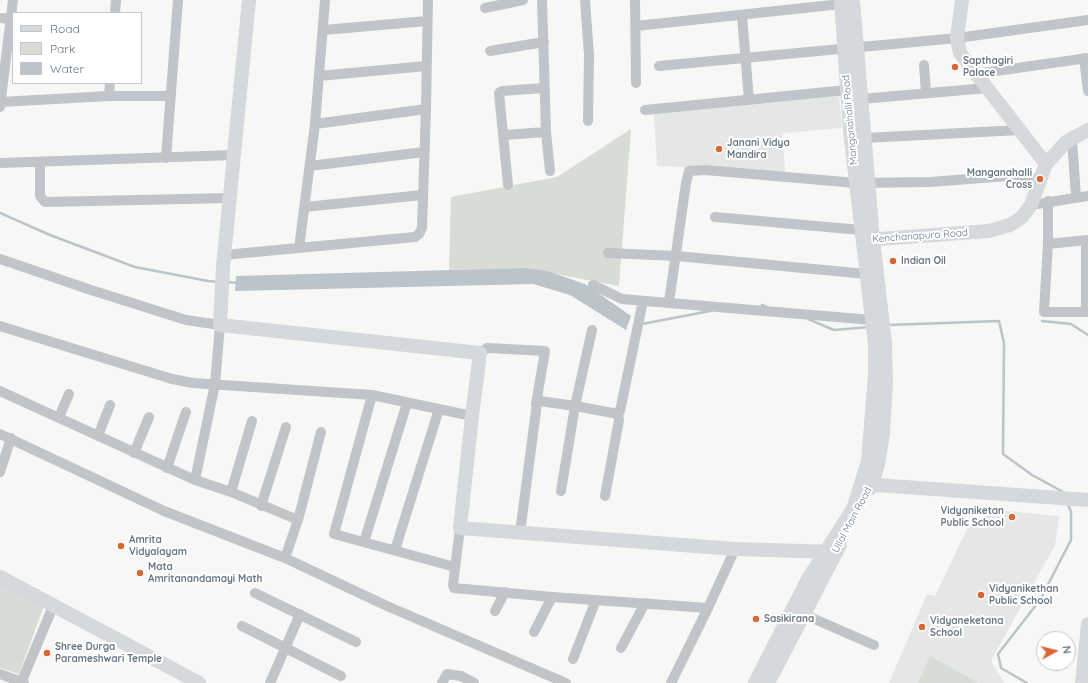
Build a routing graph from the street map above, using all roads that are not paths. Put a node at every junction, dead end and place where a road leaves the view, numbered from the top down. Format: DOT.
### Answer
graph roads {
  1 [pos="13,0"];
  2 [pos="116,0"];
  3 [pos="178,0"];
  4 [pos="249,0"];
  5 [pos="325,0"];
  6 [pos="428,0"];
  7 [pos="523,0"];
  8 [pos="542,0"];
  9 [pos="585,0"];
  10 [pos="635,0"];
  11 [pos="962,0"];
  12 [pos="845,1"];
  13 [pos="484,8"];
  14 [pos="115,12"];
  15 [pos="742,16"];
  16 [pos="0,18"];
  17 [pos="11,20"];
  18 [pos="1088,20"];
  19 [pos="427,22"];
  20 [pos="636,26"];
  21 [pos="324,30"];
  22 [pos="957,38"];
  23 [pos="544,42"];
  24 [pos="10,46"];
  25 [pos="851,48"];
  26 [pos="490,50"];
  27 [pos="745,58"];
  28 [pos="1086,58"];
  29 [pos="924,65"];
  30 [pos="426,66"];
  31 [pos="659,66"];
  32 [pos="976,74"];
  33 [pos="319,76"];
  34 [pos="636,83"];
  35 [pos="110,84"];
  36 [pos="544,88"];
  37 [pos="987,88"];
  38 [pos="847,90"];
  39 [pos="1088,91"];
  40 [pos="926,93"];
  41 [pos="109,96"];
  42 [pos="171,96"];
  43 [pos="862,99"];
  44 [pos="749,100"];
  45 [pos="0,104"];
  46 [pos="426,109"];
  47 [pos="645,110"];
  48 [pos="588,121"];
  49 [pos="315,124"];
  50 [pos="1020,130"];
  51 [pos="1088,130"];
  52 [pos="546,132"];
  53 [pos="504,134"];
  54 [pos="865,138"];
  55 [pos="1072,139"];
  56 [pos="424,152"];
  57 [pos="234,155"];
  58 [pos="166,158"];
  59 [pos="40,162"];
  60 [pos="0,163"];
  61 [pos="1046,164"];
  62 [pos="310,166"];
  63 [pos="550,171"];
  64 [pos="1040,179"];
  65 [pos="862,183"];
  66 [pos="508,185"];
  67 [pos="422,195"];
  68 [pos="1088,196"];
  69 [pos="1076,197"];
  70 [pos="230,198"];
  71 [pos="1048,201"];
  72 [pos="1031,205"];
  73 [pos="305,207"];
  74 [pos="715,217"];
  75 [pos="865,236"];
  76 [pos="1087,240"];
  77 [pos="1048,244"];
  78 [pos="299,248"];
  79 [pos="608,253"];
  80 [pos="677,256"];
  81 [pos="0,258"];
  82 [pos="224,261"];
  83 [pos="866,274"];
  84 [pos="593,285"];
  85 [pos="643,301"];
  86 [pos="669,302"];
  87 [pos="1087,311"];
  88 [pos="877,320"];
  89 [pos="220,325"];
  90 [pos="0,326"];
  91 [pos="592,330"];
  92 [pos="880,344"];
  93 [pos="480,353"];
  94 [pos="215,384"];
  95 [pos="0,391"];
  96 [pos="69,394"];
  97 [pos="372,395"];
  98 [pos="407,402"];
  99 [pos="536,404"];
  100 [pos="110,406"];
  101 [pos="575,406"];
  102 [pos="439,409"];
  103 [pos="186,412"];
  104 [pos="618,414"];
  105 [pos="472,416"];
  106 [pos="59,417"];
  107 [pos="150,417"];
  108 [pos="252,421"];
  109 [pos="286,427"];
  110 [pos="321,432"];
  111 [pos="0,434"];
  112 [pos="98,436"];
  113 [pos="11,438"];
  114 [pos="134,453"];
  115 [pos="167,468"];
  116 [pos="0,472"];
  117 [pos="194,480"];
  118 [pos="867,484"];
  119 [pos="562,491"];
  120 [pos="231,492"];
  121 [pos="605,496"];
  122 [pos="1088,500"];
  123 [pos="261,506"];
  124 [pos="298,520"];
  125 [pos="460,528"];
  126 [pos="520,533"];
  127 [pos="364,542"];
  128 [pos="735,549"];
  129 [pos="395,550"];
  130 [pos="830,552"];
  131 [pos="285,558"];
  132 [pos="455,567"];
  133 [pos="0,577"];
  134 [pos="505,592"];
  135 [pos="255,593"];
  136 [pos="552,597"];
  137 [pos="596,600"];
  138 [pos="645,603"];
  139 [pos="54,604"];
  140 [pos="708,608"];
  141 [pos="495,611"];
  142 [pos="300,614"];
  143 [pos="803,614"];
  144 [pos="1088,624"];
  145 [pos="242,626"];
  146 [pos="1088,629"];
  147 [pos="534,632"];
  148 [pos="356,642"];
  149 [pos="874,644"];
  150 [pos="285,648"];
  151 [pos="622,648"];
  152 [pos="573,659"];
  153 [pos="0,674"];
  154 [pos="341,676"];
  155 [pos="22,683"];
  156 [pos="199,683"];
  157 [pos="270,683"];
  158 [pos="442,683"];
  159 [pos="474,683"];
  160 [pos="566,683"];
  161 [pos="671,683"];
  162 [pos="755,683"];
  163 [pos="768,683"];
  164 [pos="1082,683"];
  1 -- 17 [label="street"];
  2 -- 14 [label="street"];
  3 -- 42 [label="street"];
  4 -- 57 [label="street"];
  5 -- 21 [label="street"];
  6 -- 19 [label="street"];
  7 -- 13 [label="street"];
  8 -- 23 [label="street"];
  9 -- 48 [label="street"];
  10 -- 20 [label="street"];
  11 -- 22 [label="street"];
  12 -- 15 [label="street"];
  12 -- 25 [label="street, Manganahalli Road"];
  15 -- 20 [label="street"];
  15 -- 27 [label="street"];
  16 -- 17 [label="street"];
  17 -- 24 [label="street"];
  18 -- 22 [label="street"];
  19 -- 21 [label="street"];
  19 -- 30 [label="street"];
  20 -- 34 [label="street"];
  21 -- 33 [label="street"];
  22 -- 25 [label="street"];
  22 -- 32 [label="street"];
  23 -- 26 [label="street"];
  23 -- 36 [label="street"];
  24 -- 45 [label="street"];
  25 -- 27 [label="street"];
  25 -- 38 [label="street, Manganahalli Road"];
  25 -- 43 [label="street, Manganahalli Road"];
  27 -- 31 [label="street"];
  27 -- 44 [label="street"];
  28 -- 32 [label="street"];
  28 -- 39 [label="street"];
  29 -- 40 [label="street"];
  30 -- 33 [label="street"];
  30 -- 46 [label="street"];
  32 -- 37 [label="street"];
  33 -- 49 [label="street"];
  35 -- 41 [label="street"];
  36 -- 52 [label="street"];
  36 -- 53 [label="street"];
  37 -- 40 [label="street"];
  37 -- 50 [label="street"];
  38 -- 44 [label="street"];
  38 -- 65 [label="street, Manganahalli Road"];
  40 -- 43 [label="street"];
  41 -- 42 [label="street"];
  41 -- 45 [label="street"];
  42 -- 58 [label="street"];
  43 -- 54 [label="street, Manganahalli Road"];
  44 -- 47 [label="street"];
  46 -- 49 [label="street"];
  46 -- 56 [label="street"];
  49 -- 62 [label="street"];
  50 -- 54 [label="street"];
  50 -- 61 [label="street"];
  51 -- 55 [label="street"];
  52 -- 53 [label="street"];
  52 -- 63 [label="street"];
  53 -- 66 [label="street"];
  54 -- 65 [label="street, Manganahalli Road"];
  55 -- 61 [label="street"];
  55 -- 69 [label="street"];
  56 -- 62 [label="street"];
  56 -- 67 [label="street"];
  57 -- 58 [label="street"];
  57 -- 70 [label="street"];
  58 -- 59 [label="street"];
  59 -- 60 [label="street"];
  59 -- 70 [label="street"];
  61 -- 64 [label="street, Kenchanapura Road"];
  62 -- 73 [label="street"];
  64 -- 65 [label="street"];
  64 -- 72 [label="street, Kenchanapura Road"];
  65 -- 75 [label="street, Manganahalli Road"];
  65 -- 80 [label="street"];
  67 -- 73 [label="street"];
  67 -- 78 [label="street"];
  68 -- 69 [label="street"];
  69 -- 71 [label="street"];
  70 -- 82 [label="street"];
  71 -- 72 [label="street"];
  71 -- 77 [label="street"];
  72 -- 75 [label="street, Kenchanapura Road"];
  73 -- 78 [label="street"];
  74 -- 75 [label="street"];
  75 -- 83 [label="street, Kenchanapura Road"];
  75 -- 88 [label="street"];
  76 -- 77 [label="street"];
  76 -- 87 [label="street"];
  77 -- 87 [label="street"];
  78 -- 82 [label="street"];
  79 -- 80 [label="street"];
  80 -- 83 [label="street"];
  80 -- 86 [label="street"];
  81 -- 89 [label="street"];
  82 -- 89 [label="street"];
  83 -- 88 [label="street, Kenchanapura Road"];
  84 -- 85 [label="street"];
  85 -- 86 [label="street"];
  85 -- 104 [label="street"];
  86 -- 88 [label="street"];
  88 -- 92 [label="street, Kenchanapura Road"];
  89 -- 93 [label="street"];
  89 -- 94 [label="street"];
  90 -- 94 [label="street"];
  91 -- 101 [label="street"];
  92 -- 118 [label="street, Ullal Main Road"];
  93 -- 99 [label="street"];
  93 -- 105 [label="street"];
  94 -- 97 [label="street"];
  94 -- 117 [label="street"];
  95 -- 106 [label="street"];
  96 -- 106 [label="street"];
  97 -- 98 [label="street"];
  97 -- 127 [label="street"];
  98 -- 102 [label="street"];
  98 -- 127 [label="street"];
  99 -- 101 [label="street"];
  99 -- 126 [label="street"];
  100 -- 112 [label="street"];
  101 -- 104 [label="street"];
  101 -- 119 [label="street"];
  102 -- 105 [label="street"];
  102 -- 129 [label="street"];
  103 -- 115 [label="street"];
  104 -- 121 [label="street"];
  105 -- 125 [label="street"];
  106 -- 112 [label="street"];
  107 -- 114 [label="street"];
  108 -- 120 [label="street"];
  109 -- 123 [label="street"];
  110 -- 124 [label="street"];
  111 -- 113 [label="street"];
  112 -- 114 [label="street"];
  113 -- 116 [label="street"];
  113 -- 131 [label="street"];
  114 -- 115 [label="street"];
  115 -- 117 [label="street"];
  117 -- 120 [label="street"];
  118 -- 122 [label="street"];
  118 -- 130 [label="street, Ullal Main Road"];
  120 -- 123 [label="street"];
  123 -- 124 [label="street"];
  124 -- 131 [label="street"];
  125 -- 126 [label="street"];
  125 -- 132 [label="street"];
  126 -- 128 [label="street"];
  127 -- 129 [label="street"];
  128 -- 130 [label="street"];
  128 -- 140 [label="street"];
  129 -- 132 [label="street"];
  130 -- 143 [label="street, Ullal Main Road"];
  130 -- 162 [label="street, Ullal Main Road"];
  131 -- 160 [label="street"];
  132 -- 134 [label="street"];
  133 -- 139 [label="street"];
  134 -- 136 [label="street"];
  134 -- 141 [label="street"];
  135 -- 142 [label="street"];
  136 -- 137 [label="street"];
  136 -- 147 [label="street"];
  137 -- 138 [label="street"];
  137 -- 152 [label="street"];
  138 -- 140 [label="street"];
  138 -- 151 [label="street"];
  139 -- 155 [label="street"];
  139 -- 156 [label="street"];
  140 -- 161 [label="street"];
  142 -- 148 [label="street"];
  142 -- 150 [label="street"];
  143 -- 149 [label="street"];
  143 -- 163 [label="street, Ullal Main Road"];
  144 -- 146 [label="street"];
  145 -- 150 [label="street"];
  146 -- 164 [label="street"];
  150 -- 154 [label="street"];
  150 -- 157 [label="street"];
  153 -- 155 [label="street"];
  158 -- 159 [label="street"];
}
